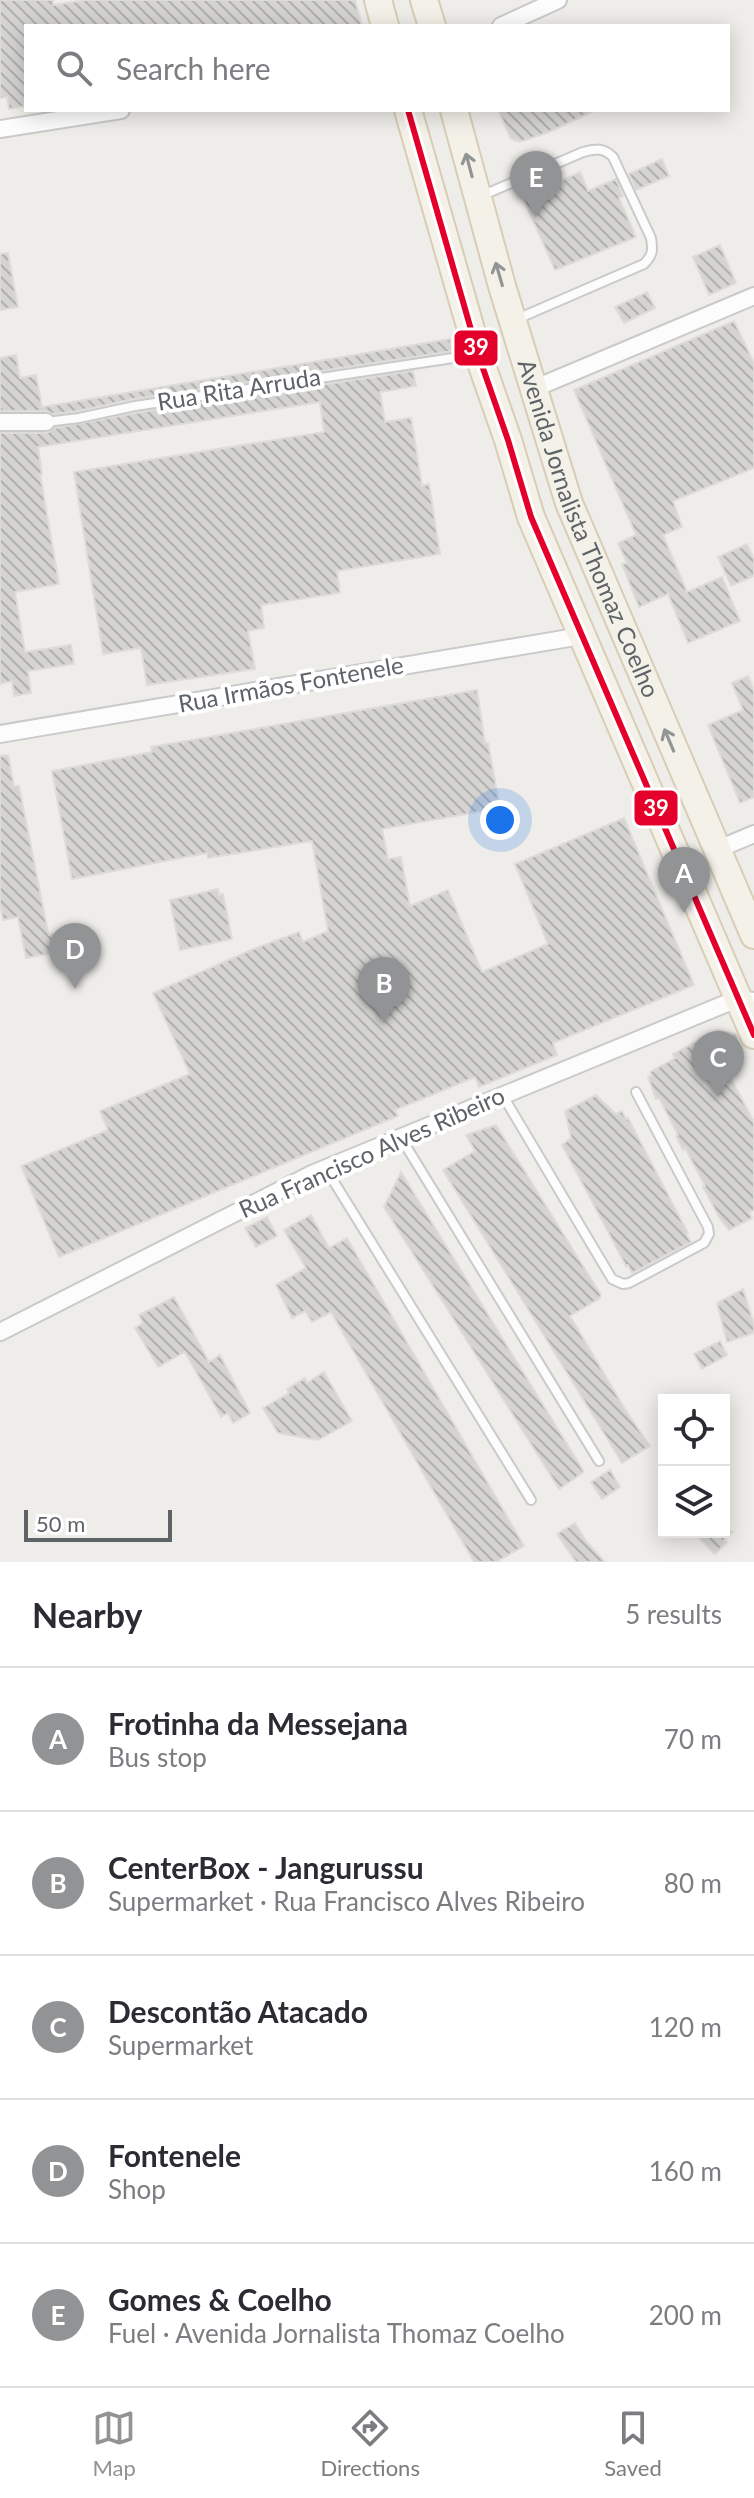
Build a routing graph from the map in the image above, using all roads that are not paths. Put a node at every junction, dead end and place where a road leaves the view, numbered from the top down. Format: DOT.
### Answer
graph roads {
  1 [pos="378,0"];
  2 [pos="424,0"];
  3 [pos="558,0"];
  4 [pos="530,6"];
  5 [pos="384,24"];
  6 [pos="431,24"];
  7 [pos="504,24"];
  8 [pos="108,112"];
  9 [pos="409,112"];
  10 [pos="455,112"];
  11 [pos="0,129"];
  12 [pos="477,198"];
  13 [pos="754,296"];
  14 [pos="513,321"];
  15 [pos="478,354"];
  16 [pos="533,389"];
  17 [pos="0,422"];
  18 [pos="46,422"];
  19 [pos="569,503"];
  20 [pos="531,517"];
  21 [pos="581,636"];
  22 [pos="637,664"];
  23 [pos="600,679"];
  24 [pos="0,734"];
  25 [pos="754,834"];
  26 [pos="716,850"];
  27 [pos="754,935"];
  28 [pos="746,1000"];
  29 [pos="754,1035"];
  30 [pos="636,1092"];
  31 [pos="503,1096"];
  32 [pos="401,1138"];
  33 [pos="326,1168"];
  34 [pos="0,1332"];
  35 [pos="599,1461"];
  36 [pos="531,1500"];
  1 -- 5 [label="main road"];
  2 -- 6 [label="main road"];
  3 -- 4 [label="street"];
  4 -- 7 [label="street"];
  8 -- 11 [label="street"];
  9 -- 15 [label="main road, Avenida Jornalista Thomaz Coelho"];
  12 -- 10 [label="main road, Avenida Jornalista Thomaz Coelho, one-way"];
  14 -- 12 [label="main road, Avenida Jornalista Thomaz Coelho, one-way"];
  12 -- 14 [label="lane"];
  13 -- 16 [label="street"];
  14 -- 16 [label="main road, Avenida Jornalista Thomaz Coelho"];
  15 -- 18 [label="lane, Rua Rita Arruda"];
  15 -- 20 [label="main road, Avenida Jornalista Thomaz Coelho"];
  16 -- 19 [label="main road, Avenida Jornalista Thomaz Coelho"];
  17 -- 18 [label="street, Rua Rita Arruda"];
  19 -- 20 [label="main road"];
  19 -- 22 [label="main road, Avenida Jornalista Thomaz Coelho"];
  20 -- 21 [label="main road, Avenida Jornalista Thomaz Coelho"];
  21 -- 23 [label="main road, Avenida Jornalista Thomaz Coelho"];
  21 -- 24 [label="street, Rua Irmãos Fontenele"];
  22 -- 23 [label="main road"];
  26 -- 22 [label="main road, Avenida Jornalista Thomaz Coelho, one-way"];
  23 -- 28 [label="main road, Avenida Jornalista Thomaz Coelho"];
  25 -- 26 [label="street"];
  26 -- 27 [label="main road, Avenida Jornalista Thomaz Coelho"];
  28 -- 29 [label="main road, Avenida Jornalista Thomaz Coelho"];
  28 -- 31 [label="street, Rua Francisco Alves Ribeiro"];
  30 -- 31 [label="lane"];
  31 -- 32 [label="street, Rua Francisco Alves Ribeiro"];
  32 -- 33 [label="street, Rua Francisco Alves Ribeiro"];
  32 -- 35 [label="lane"];
  33 -- 34 [label="street, Rua Francisco Alves Ribeiro"];
  33 -- 36 [label="lane"];
}
